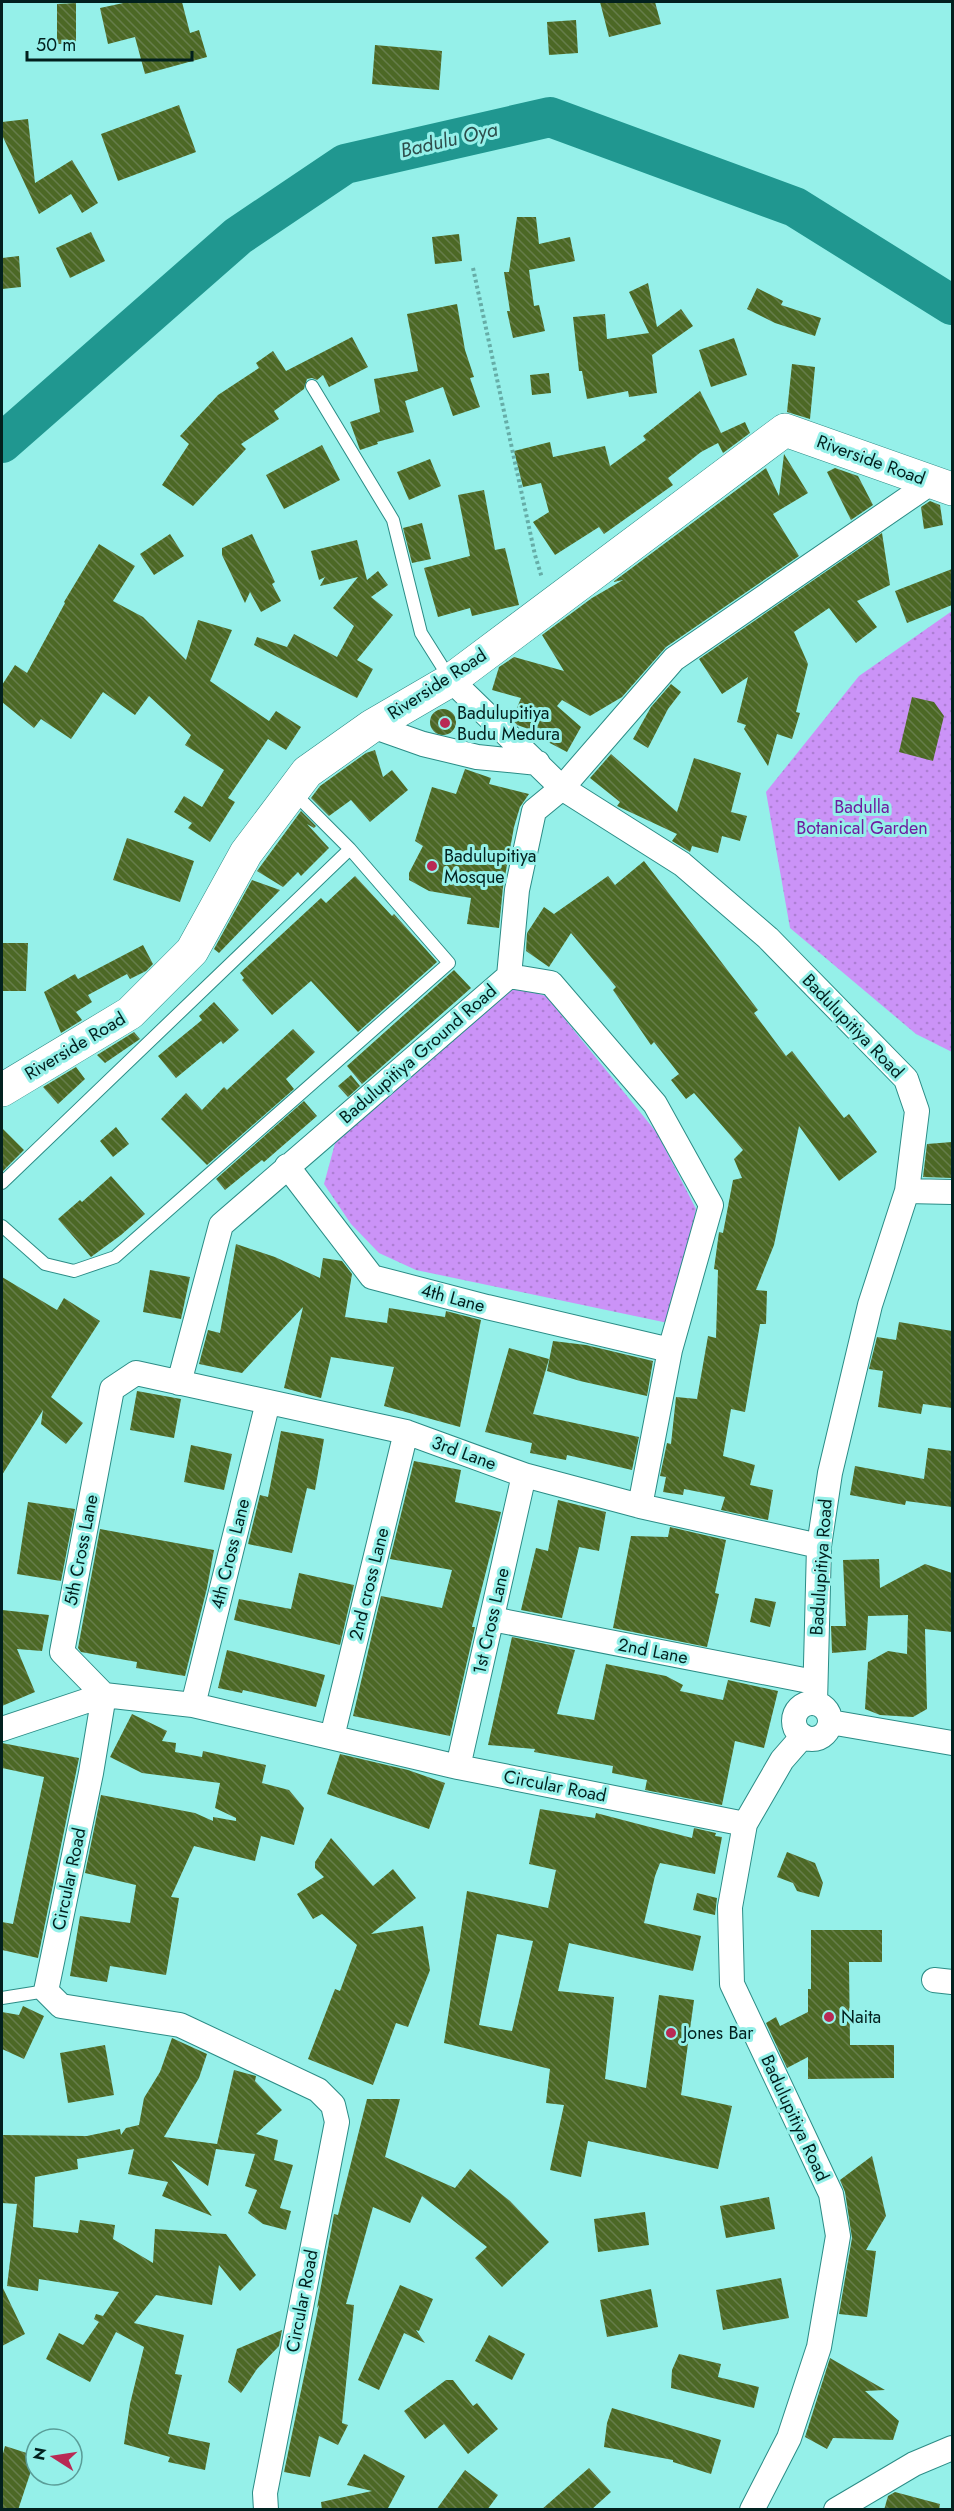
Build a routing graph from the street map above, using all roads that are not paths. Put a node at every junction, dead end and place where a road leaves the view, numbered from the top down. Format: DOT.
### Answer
graph roads {
  1 [pos="312,386"];
  2 [pos="942,485"];
  3 [pos="451,680"];
  4 [pos="372,726"];
  5 [pos="538,763"];
  6 [pos="562,788"];
  7 [pos="292,792"];
  8 [pos="350,849"];
  9 [pos="509,976"];
  10 [pos="2,1090"];
  11 [pos="287,1166"];
  12 [pos="2,1184"];
  13 [pos="907,1191"];
  14 [pos="952,1192"];
  15 [pos="2,1227"];
  16 [pos="670,1350"];
  17 [pos="179,1383"];
  18 [pos="112,1389"];
  19 [pos="268,1402"];
  20 [pos="406,1432"];
  21 [pos="524,1475"];
  22 [pos="640,1506"];
  23 [pos="819,1546"];
  24 [pos="492,1619"];
  25 [pos="814,1693"];
  26 [pos="104,1695"];
  27 [pos="193,1705"];
  28 [pos="830,1722"];
  29 [pos="2,1729"];
  30 [pos="332,1737"];
  31 [pos="803,1737"];
  32 [pos="952,1739"];
  33 [pos="458,1767"];
  34 [pos="745,1824"];
  35 [pos="46,1991"];
  36 [pos="2,1998"];
  37 [pos="952,2448"];
  38 [pos="266,2510"];
  39 [pos="752,2510"];
  40 [pos="836,2510"];
  1 -- 3 [label="lane"];
  2 -- 3 [label="street, Riverside Road"];
  2 -- 6 [label="street"];
  3 -- 4 [label="street, Riverside Road"];
  3 -- 5 [label="street, Badulupitiya Road"];
  4 -- 5 [label="street"];
  4 -- 7 [label="street, Riverside Road"];
  5 -- 6 [label="street, Badulupitiya Road"];
  6 -- 9 [label="street"];
  6 -- 13 [label="street, Badulupitiya Road"];
  7 -- 8 [label="lane"];
  7 -- 10 [label="street, Riverside Road"];
  8 -- 12 [label="lane"];
  8 -- 15 [label="lane"];
  9 -- 11 [label="street, Badulupitiya Ground Road"];
  9 -- 16 [label="street, Badulupitiya Ground Road"];
  11 -- 16 [label="street, 4th Lane"];
  11 -- 17 [label="street, Badulupitiya Ground Road"];
  13 -- 14 [label="street"];
  13 -- 23 [label="street, Badulupitiya Road"];
  16 -- 22 [label="street, Badulupitiya Ground Road"];
  17 -- 18 [label="street, 3rd Lane"];
  17 -- 19 [label="street, 3rd Lane"];
  18 -- 26 [label="street, 5th Cross Lane"];
  19 -- 20 [label="street, 3rd Lane"];
  19 -- 27 [label="street, 4th Cross Lane"];
  20 -- 21 [label="street, 3rd Lane"];
  20 -- 30 [label="street, 2nd cross Lane"];
  21 -- 22 [label="street, 3rd Lane"];
  21 -- 24 [label="street, 1st Cross Lane"];
  22 -- 23 [label="street, 3rd Lane"];
  23 -- 25 [label="street, Badulupitiya Road"];
  24 -- 25 [label="street, 2nd Lane"];
  24 -- 33 [label="street, 1st Cross Lane"];
  25 -- 28 [label="street"];
  25 -- 31 [label="street"];
  26 -- 27 [label="street, Circular Road"];
  26 -- 29 [label="street"];
  26 -- 35 [label="street, Circular Road"];
  27 -- 30 [label="street, Circular Road"];
  28 -- 31 [label="street, Badulupitiya Road"];
  28 -- 32 [label="street"];
  30 -- 33 [label="street, Circular Road"];
  31 -- 34 [label="street, Badulupitiya Road"];
  33 -- 34 [label="street, Circular Road"];
  34 -- 39 [label="street, Badulupitiya Road"];
  35 -- 36 [label="lane"];
  35 -- 38 [label="street, Circular Road"];
  37 -- 40 [label="street"];
}
